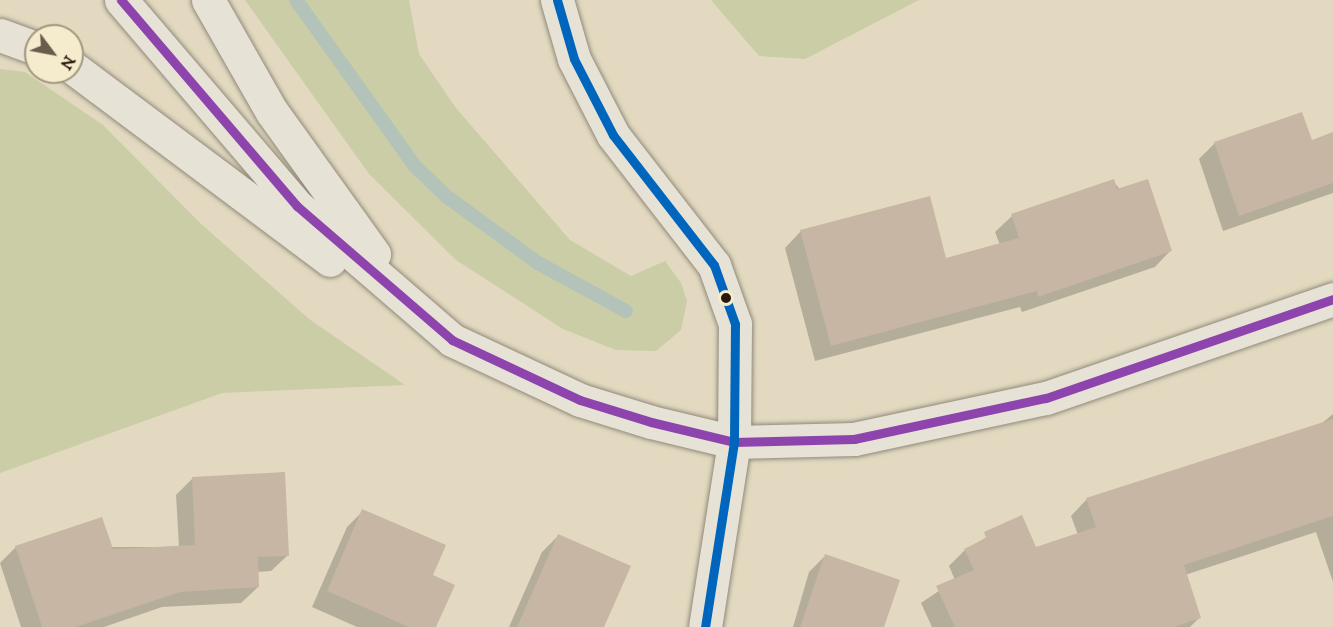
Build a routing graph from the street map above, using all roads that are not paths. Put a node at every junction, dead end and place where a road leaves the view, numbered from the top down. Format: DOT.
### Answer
graph roads {
  1 [pos="121,0"];
  2 [pos="208,0"];
  3 [pos="557,0"];
  4 [pos="0,34"];
  5 [pos="24,43"];
  6 [pos="84,76"];
  7 [pos="1333,299"];
  8 [pos="452,340"];
  9 [pos="734,442"];
  10 [pos="705,627"];
  1 -- 8 [label="main road"];
  2 -- 8 [label="main road"];
  3 -- 9 [label="main road"];
  4 -- 5 [label="main road"];
  6 -- 8 [label="main road"];
  7 -- 9 [label="main road"];
  8 -- 9 [label="main road"];
  9 -- 10 [label="main road"];
}
